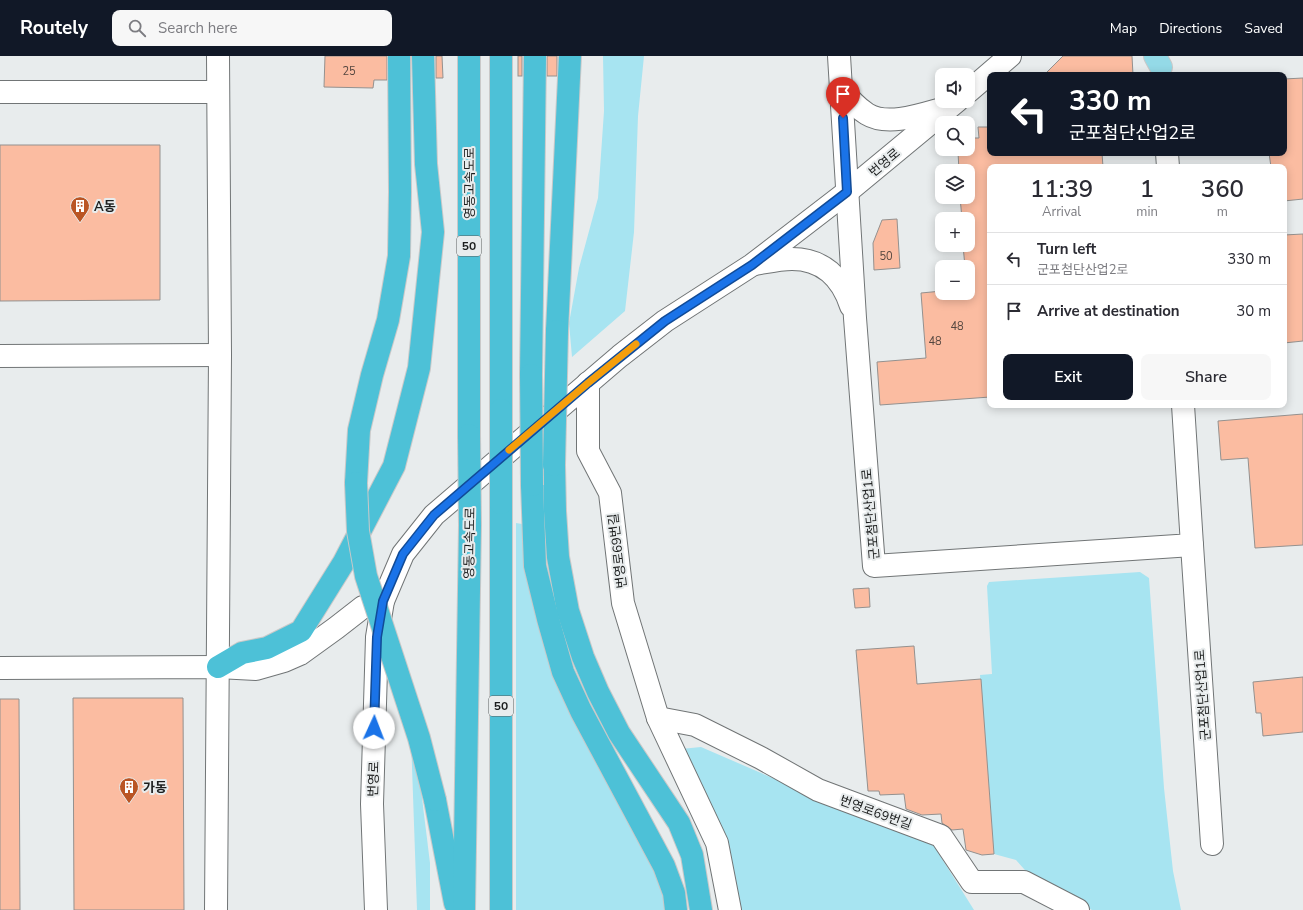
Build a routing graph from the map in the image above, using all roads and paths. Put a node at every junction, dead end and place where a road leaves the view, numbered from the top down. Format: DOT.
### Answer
graph roads {
  1 [pos="218,56"];
  2 [pos="399,56"];
  3 [pos="423,56"];
  4 [pos="469,56"];
  5 [pos="500,56"];
  6 [pos="535,56"];
  7 [pos="570,56"];
  8 [pos="839,56"];
  9 [pos="1010,56"];
  10 [pos="991,72"];
  11 [pos="987,76"];
  12 [pos="975,86"];
  13 [pos="841,88"];
  14 [pos="0,92"];
  15 [pos="218,92"];
  16 [pos="940,108"];
  17 [pos="949,108"];
  18 [pos="847,192"];
  19 [pos="752,265"];
  20 [pos="855,318"];
  21 [pos="220,354"];
  22 [pos="0,356"];
  23 [pos="588,383"];
  24 [pos="1183,408"];
  25 [pos="1192,545"];
  26 [pos="383,601"];
  27 [pos="218,667"];
  28 [pos="0,668"];
  29 [pos="658,718"];
  30 [pos="1212,844"];
  31 [pos="216,910"];
  32 [pos="376,910"];
  33 [pos="456,910"];
  34 [pos="464,910"];
  35 [pos="501,910"];
  36 [pos="676,910"];
  37 [pos="701,910"];
  38 [pos="730,910"];
  39 [pos="1078,910"];
  1 -- 15 [label="street"];
  2 -- 33 [label="highway, bridge"];
  3 -- 27 [label="highway"];
  4 -- 34 [label="highway, 영동고속도로 / 50, bridge"];
  5 -- 35 [label="highway, 50, bridge"];
  6 -- 36 [label="highway, bridge"];
  7 -- 37 [label="highway, bridge"];
  8 -- 13 [label="street, 군포첨단산업1로"];
  9 -- 10 [label="street"];
  11 -- 12 [label="street"];
  13 -- 16 [label="street"];
  13 -- 18 [label="street, 군포첨단산업1로"];
  14 -- 15 [label="street"];
  15 -- 21 [label="street"];
  17 -- 18 [label="street, 번영로"];
  18 -- 19 [label="street, 번영로"];
  18 -- 20 [label="street, 군포첨단산업1로"];
  19 -- 20 [label="street"];
  19 -- 23 [label="street, 번영로"];
  20 -- 25 [label="street, 군포첨단산업1로"];
  21 -- 22 [label="street"];
  21 -- 27 [label="street"];
  23 -- 26 [label="street, 번영로"];
  23 -- 29 [label="street, 번영로69번길"];
  24 -- 25 [label="street, 군포첨단산업1로"];
  25 -- 30 [label="street, 군포첨단산업1로"];
  26 -- 27 [label="street"];
  26 -- 32 [label="street, 번영로"];
  27 -- 28 [label="street"];
  27 -- 31 [label="street"];
  29 -- 38 [label="street, 번영로69번길"];
  29 -- 39 [label="street, 번영로69번길"];
}
